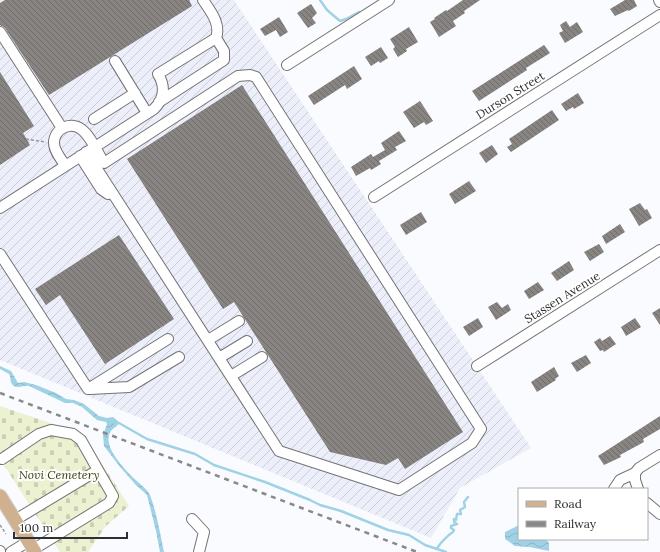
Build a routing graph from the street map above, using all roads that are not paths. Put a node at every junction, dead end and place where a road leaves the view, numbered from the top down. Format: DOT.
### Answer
graph roads {
  1 [pos="203,0"];
  2 [pos="389,0"];
  3 [pos="660,15"];
  4 [pos="0,32"];
  5 [pos="216,38"];
  6 [pos="115,61"];
  7 [pos="287,65"];
  8 [pos="135,93"];
  9 [pos="160,102"];
  10 [pos="148,113"];
  11 [pos="94,118"];
  12 [pos="62,128"];
  13 [pos="87,152"];
  14 [pos="65,166"];
  15 [pos="374,197"];
  16 [pos="0,208"];
  17 [pos="660,250"];
  18 [pos="0,254"];
  19 [pos="239,321"];
  20 [pos="168,339"];
  21 [pos="208,340"];
  22 [pos="247,341"];
  23 [pos="179,356"];
  24 [pos="262,357"];
  25 [pos="219,358"];
  26 [pos="477,366"];
  27 [pos="231,376"];
  28 [pos="88,389"];
  29 [pos="660,455"];
  30 [pos="2,459"];
  31 [pos="98,470"];
  32 [pos="635,473"];
  33 [pos="615,488"];
  34 [pos="637,488"];
  35 [pos="0,496"];
  36 [pos="648,505"];
  37 [pos="660,514"];
  38 [pos="192,519"];
  39 [pos="15,520"];
  40 [pos="32,548"];
  41 [pos="11,552"];
  42 [pos="199,552"];
  1 -- 5 [label="street"];
  2 -- 7 [label="street"];
  3 -- 15 [label="street, Durson Street"];
  4 -- 12 [label="street"];
  5 -- 9 [label="street"];
  5 -- 9 [label="street"];
  6 -- 8 [label="street"];
  8 -- 10 [label="street"];
  8 -- 11 [label="street"];
  9 -- 10 [label="street"];
  10 -- 13 [label="street"];
  12 -- 13 [label="street"];
  12 -- 14 [label="street"];
  13 -- 14 [label="street"];
  13 -- 21 [label="street"];
  13 -- 27 [label="street"];
  14 -- 16 [label="street"];
  17 -- 26 [label="street, Stassen Avenue"];
  18 -- 28 [label="street"];
  19 -- 21 [label="street"];
  20 -- 28 [label="street"];
  21 -- 25 [label="street"];
  22 -- 25 [label="street"];
  23 -- 28 [label="street"];
  24 -- 27 [label="street"];
  25 -- 27 [label="street"];
  29 -- 32 [label="street"];
  30 -- 31 [label="street"];
  31 -- 39 [label="street"];
  31 -- 40 [label="street"];
  32 -- 33 [label="street"];
  32 -- 34 [label="street"];
  35 -- 39 [label="main road"];
  36 -- 37 [label="street"];
  38 -- 42 [label="street"];
  39 -- 40 [label="main road"];
  40 -- 41 [label="street"];
}
